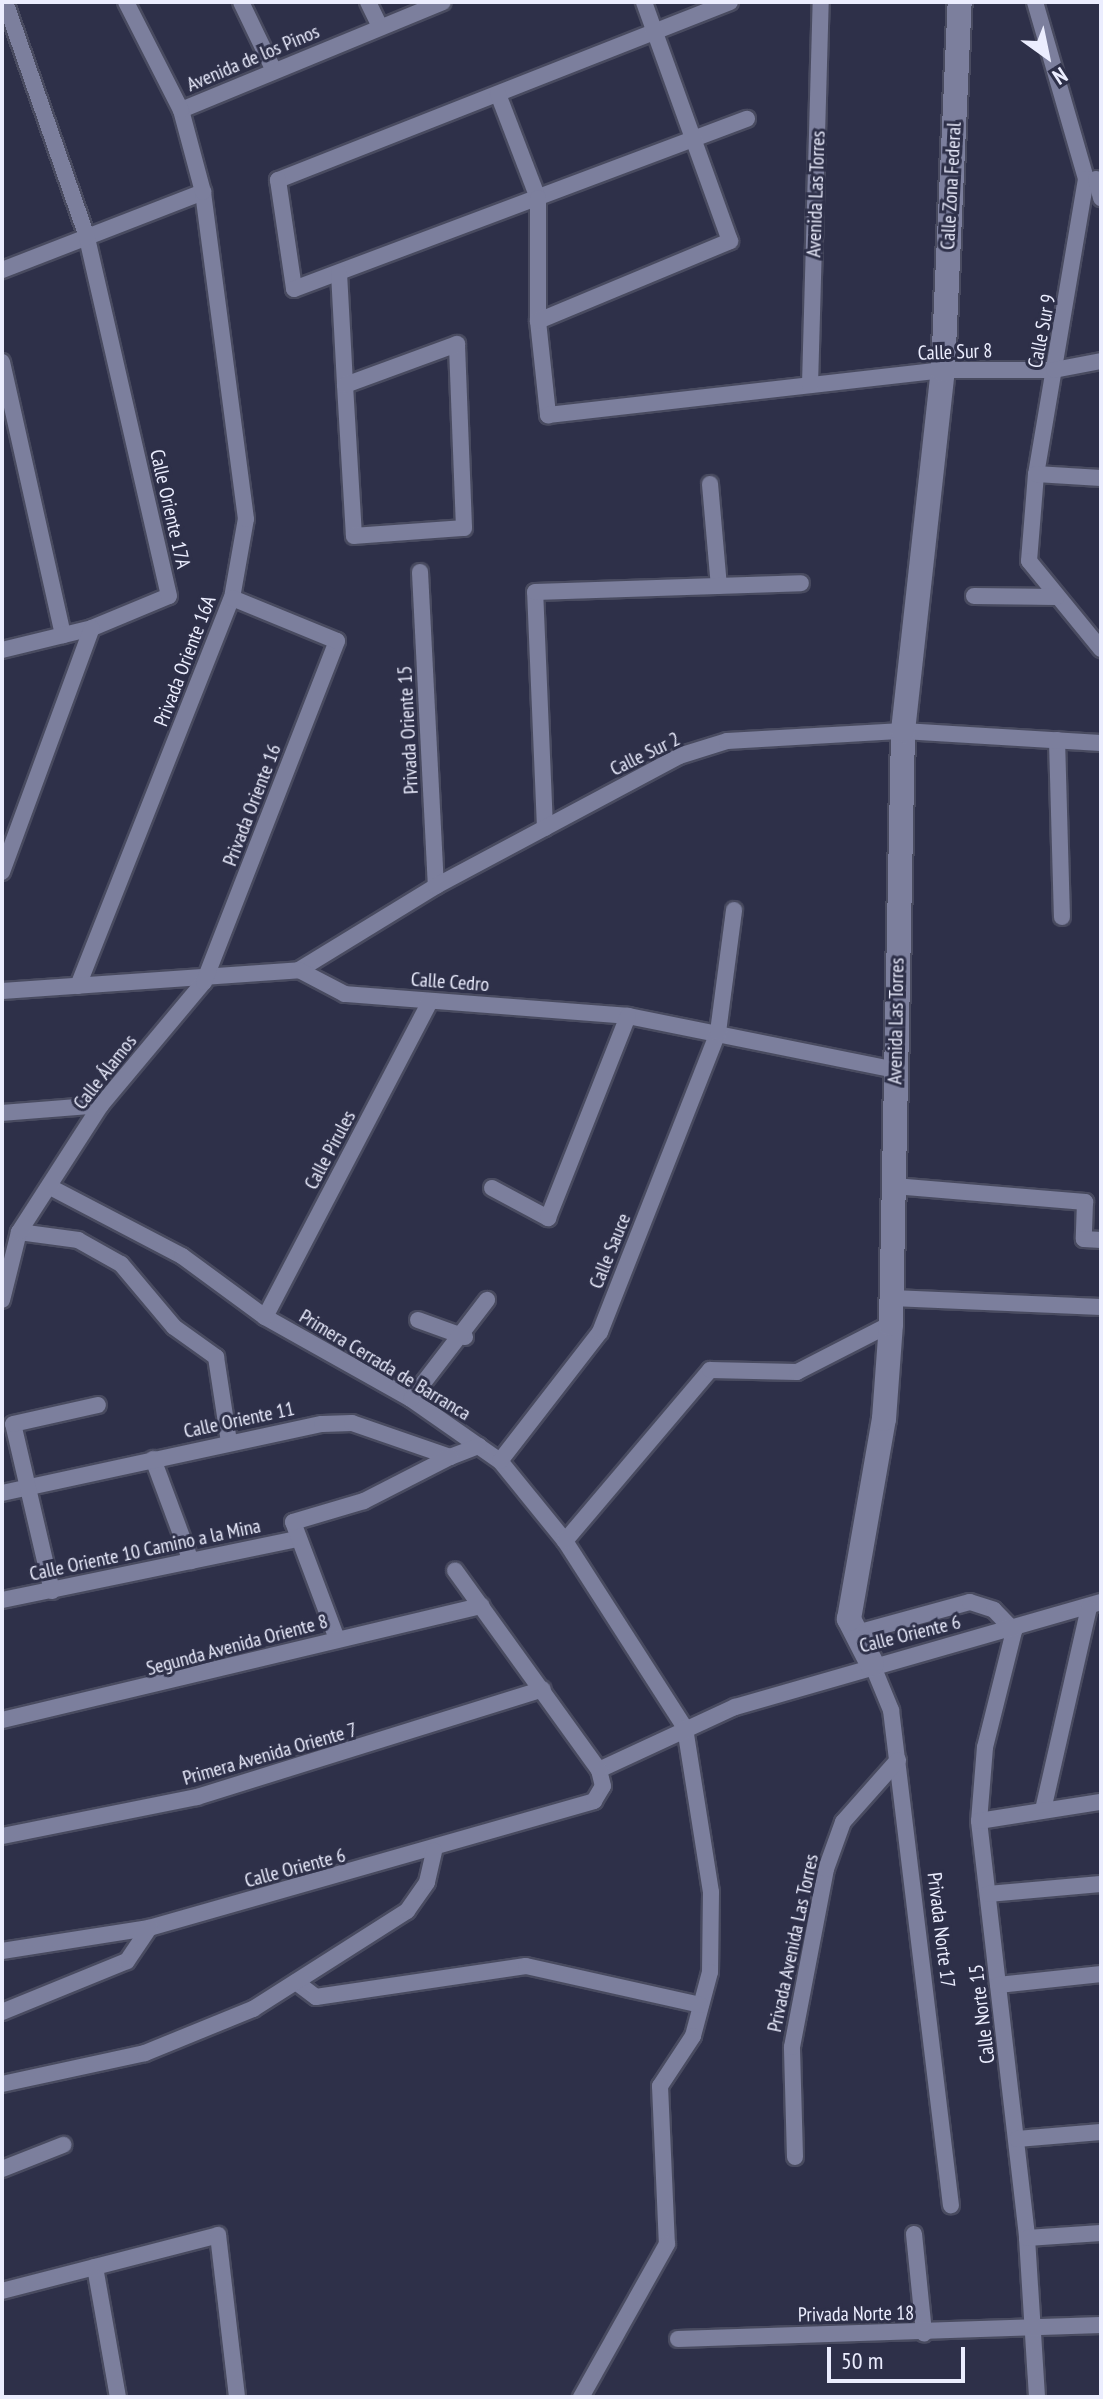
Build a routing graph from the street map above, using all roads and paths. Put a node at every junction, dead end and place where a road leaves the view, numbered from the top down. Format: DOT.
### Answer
graph roads {
  1 [pos="5,2"];
  2 [pos="126,2"];
  3 [pos="241,2"];
  4 [pos="368,2"];
  5 [pos="443,2"];
  6 [pos="644,2"];
  7 [pos="730,2"];
  8 [pos="821,2"];
  9 [pos="960,2"];
  10 [pos="1035,2"];
  11 [pos="380,27"];
  12 [pos="656,31"];
  13 [pos="274,71"];
  14 [pos="498,94"];
  15 [pos="181,110"];
  16 [pos="747,119"];
  17 [pos="700,142"];
  18 [pos="1094,178"];
  19 [pos="203,192"];
  20 [pos="538,198"];
  21 [pos="1101,198"];
  22 [pos="87,237"];
  23 [pos="2,270"];
  24 [pos="339,273"];
  25 [pos="538,321"];
  26 [pos="1101,361"];
  27 [pos="2,362"];
  28 [pos="943,370"];
  29 [pos="1054,370"];
  30 [pos="345,385"];
  31 [pos="810,385"];
  32 [pos="1036,474"];
  33 [pos="1101,478"];
  34 [pos="710,484"];
  35 [pos="420,572"];
  36 [pos="801,583"];
  37 [pos="719,586"];
  38 [pos="974,596"];
  39 [pos="1057,597"];
  40 [pos="232,598"];
  41 [pos="92,628"];
  42 [pos="63,635"];
  43 [pos="1101,649"];
  44 [pos="2,650"];
  45 [pos="903,731"];
  46 [pos="1057,740"];
  47 [pos="1101,743"];
  48 [pos="545,828"];
  49 [pos="2,872"];
  50 [pos="436,886"];
  51 [pos="734,910"];
  52 [pos="1062,917"];
  53 [pos="299,970"];
  54 [pos="204,982"];
  55 [pos="78,986"];
  56 [pos="2,991"];
  57 [pos="430,1002"];
  58 [pos="628,1016"];
  59 [pos="718,1032"];
  60 [pos="895,1070"];
  61 [pos="101,1105"];
  62 [pos="2,1113"];
  63 [pos="894,1186"];
  64 [pos="52,1188"];
  65 [pos="492,1188"];
  66 [pos="19,1232"];
  67 [pos="1101,1240"];
  68 [pos="892,1298"];
  69 [pos="2,1300"];
  70 [pos="487,1300"];
  71 [pos="1101,1307"];
  72 [pos="265,1317"];
  73 [pos="418,1320"];
  74 [pos="891,1324"];
  75 [pos="465,1337"];
  76 [pos="411,1399"];
  77 [pos="98,1405"];
  78 [pos="229,1442"];
  79 [pos="479,1446"];
  80 [pos="450,1457"];
  81 [pos="153,1459"];
  82 [pos="500,1461"];
  83 [pos="26,1487"];
  84 [pos="2,1493"];
  85 [pos="296,1539"];
  86 [pos="565,1541"];
  87 [pos="191,1561"];
  88 [pos="455,1570"];
  89 [pos="52,1591"];
  90 [pos="2,1600"];
  91 [pos="1095,1605"];
  92 [pos="482,1606"];
  93 [pos="1014,1631"];
  94 [pos="853,1634"];
  95 [pos="337,1639"];
  96 [pos="872,1664"];
  97 [pos="543,1689"];
  98 [pos="2,1720"];
  99 [pos="685,1728"];
  100 [pos="898,1760"];
  101 [pos="599,1770"];
  102 [pos="1101,1802"];
  103 [pos="1043,1810"];
  104 [pos="979,1821"];
  105 [pos="2,1836"];
  106 [pos="434,1851"];
  107 [pos="1101,1884"];
  108 [pos="988,1894"];
  109 [pos="149,1928"];
  110 [pos="2,1951"];
  111 [pos="1101,1974"];
  112 [pos="296,1982"];
  113 [pos="998,1985"];
  114 [pos="701,2005"];
  115 [pos="2,2012"];
  116 [pos="2,2084"];
  117 [pos="1101,2132"];
  118 [pos="1017,2139"];
  119 [pos="63,2145"];
  120 [pos="795,2157"];
  121 [pos="2,2169"];
  122 [pos="951,2205"];
  123 [pos="1101,2233"];
  124 [pos="914,2234"];
  125 [pos="1027,2238"];
  126 [pos="95,2267"];
  127 [pos="2,2291"];
  128 [pos="1101,2325"];
  129 [pos="1034,2331"];
  130 [pos="924,2333"];
  131 [pos="678,2339"];
  132 [pos="117,2397"];
  133 [pos="237,2397"];
  134 [pos="581,2397"];
  135 [pos="1037,2397"];
  1 -- 22 [label="street"];
  2 -- 15 [label="street"];
  3 -- 13 [label="street"];
  4 -- 11 [label="street"];
  5 -- 11 [label="street, Avenida de los Pinos"];
  6 -- 12 [label="street"];
  7 -- 12 [label="street"];
  8 -- 31 [label="street, Avenida Las Torres"];
  9 -- 28 [label="main road, Calle Zona Federal"];
  10 -- 18 [label="street, Calle Sur 9"];
  11 -- 13 [label="street, Avenida de los Pinos"];
  12 -- 14 [label="street"];
  12 -- 17 [label="street"];
  13 -- 15 [label="street, Avenida de los Pinos"];
  14 -- 20 [label="street"];
  14 -- 24 [label="street"];
  15 -- 19 [label="street, Avenida de los Pinos"];
  16 -- 17 [label="street"];
  17 -- 20 [label="street"];
  17 -- 25 [label="street"];
  18 -- 21 [label="street"];
  18 -- 29 [label="street, Calle Sur 9"];
  19 -- 22 [label="street"];
  19 -- 40 [label="street, Privada Oriente 16A"];
  20 -- 24 [label="street"];
  20 -- 25 [label="street"];
  22 -- 23 [label="street"];
  22 -- 41 [label="street, Calle Oriente 17A"];
  24 -- 30 [label="street"];
  25 -- 31 [label="street, Calle Sur 8"];
  26 -- 29 [label="street, Calle Sur 8"];
  27 -- 42 [label="street"];
  28 -- 29 [label="street, Calle Sur 8"];
  28 -- 31 [label="street, Calle Sur 8"];
  28 -- 45 [label="main road, Avenida Las Torres"];
  29 -- 32 [label="street, Calle Sur 9"];
  30 -- 30 [label="street"];
  32 -- 33 [label="street"];
  32 -- 39 [label="street, Calle Sur 9"];
  34 -- 37 [label="street"];
  35 -- 50 [label="street, Privada Oriente 15"];
  36 -- 37 [label="street"];
  37 -- 48 [label="street"];
  38 -- 39 [label="street"];
  39 -- 43 [label="street, Calle Sur 9"];
  40 -- 54 [label="street, Privada Oriente 16"];
  40 -- 55 [label="street, Privada Oriente 16A"];
  41 -- 42 [label="street"];
  41 -- 49 [label="street"];
  42 -- 44 [label="street"];
  45 -- 46 [label="street, Calle Sur 2"];
  45 -- 48 [label="street, Calle Sur 2"];
  45 -- 60 [label="main road, Avenida Las Torres"];
  46 -- 47 [label="street, Calle Sur 2"];
  46 -- 52 [label="street"];
  48 -- 50 [label="street, Calle Sur 2"];
  50 -- 53 [label="street, Calle Sur 2"];
  51 -- 59 [label="street, Calle Sauce"];
  53 -- 54 [label="street"];
  53 -- 57 [label="street, Calle Cedro"];
  54 -- 55 [label="street"];
  54 -- 61 [label="street, Calle Álamos"];
  55 -- 56 [label="street"];
  57 -- 58 [label="street, Calle Cedro"];
  57 -- 72 [label="street, Calle Pirules"];
  58 -- 59 [label="street, Calle Cedro"];
  58 -- 65 [label="street"];
  59 -- 60 [label="street, Calle Cedro"];
  59 -- 82 [label="street, Calle Sauce"];
  60 -- 63 [label="main road, Avenida Las Torres"];
  61 -- 62 [label="street"];
  61 -- 64 [label="street, Calle Álamos"];
  63 -- 67 [label="street"];
  63 -- 68 [label="main road, Avenida Las Torres"];
  64 -- 66 [label="street, Calle Álamos"];
  64 -- 72 [label="street, Primera Cerrada de Barranca"];
  66 -- 69 [label="street"];
  66 -- 78 [label="street"];
  68 -- 71 [label="street"];
  68 -- 74 [label="main road, Avenida Las Torres"];
  70 -- 75 [label="street"];
  72 -- 76 [label="street, Primera Cerrada de Barranca"];
  73 -- 75 [label="street"];
  74 -- 86 [label="street"];
  74 -- 94 [label="main road, Avenida Las Torres"];
  75 -- 76 [label="street"];
  76 -- 79 [label="street, Primera Cerrada de Barranca"];
  77 -- 83 [label="street"];
  78 -- 80 [label="street, Calle Oriente 11"];
  78 -- 81 [label="street, Calle Oriente 11"];
  79 -- 80 [label="street"];
  79 -- 82 [label="street, Primera Cerrada de Barranca"];
  80 -- 85 [label="street"];
  81 -- 83 [label="street, Calle Oriente 11"];
  81 -- 87 [label="street"];
  82 -- 86 [label="street, Primera Cerrada de Barranca"];
  83 -- 84 [label="street, Calle Oriente 11"];
  83 -- 89 [label="street"];
  85 -- 87 [label="street, Calle Oriente 10 Camino a la Mina"];
  85 -- 95 [label="street"];
  86 -- 99 [label="street, Primera Cerrada de Barranca"];
  87 -- 89 [label="street, Calle Oriente 10 Camino a la Mina"];
  88 -- 92 [label="street"];
  89 -- 90 [label="street, Calle Oriente 10 Camino a la Mina"];
  91 -- 93 [label="street, Calle Oriente 6"];
  91 -- 103 [label="street"];
  92 -- 95 [label="street, Segunda Avenida Oriente 8"];
  92 -- 97 [label="street"];
  93 -- 94 [label="street"];
  93 -- 96 [label="street, Calle Oriente 6"];
  93 -- 104 [label="street, Calle Norte 15"];
  94 -- 96 [label="main road"];
  95 -- 98 [label="street, Segunda Avenida Oriente 8"];
  96 -- 99 [label="street, Calle Oriente 6"];
  96 -- 100 [label="street, Privada Norte 17"];
  97 -- 101 [label="street"];
  97 -- 105 [label="street, Primera Avenida Oriente 7"];
  99 -- 101 [label="street, Calle Oriente 6"];
  99 -- 114 [label="street"];
  100 -- 120 [label="street, Privada Avenida Las Torres"];
  100 -- 122 [label="street, Privada Norte 17"];
  101 -- 106 [label="street, Calle Oriente 6"];
  102 -- 103 [label="street"];
  103 -- 104 [label="street"];
  104 -- 108 [label="street, Calle Norte 15"];
  106 -- 109 [label="street, Calle Oriente 6"];
  106 -- 112 [label="street"];
  107 -- 108 [label="street"];
  108 -- 113 [label="street, Calle Norte 15"];
  109 -- 110 [label="street, Calle Oriente 6"];
  109 -- 115 [label="street"];
  111 -- 113 [label="street"];
  112 -- 114 [label="street"];
  112 -- 116 [label="street"];
  113 -- 118 [label="street, Calle Norte 15"];
  114 -- 134 [label="street"];
  117 -- 118 [label="street"];
  118 -- 125 [label="street, Calle Norte 15"];
  119 -- 121 [label="street"];
  123 -- 125 [label="street"];
  124 -- 130 [label="street"];
  125 -- 129 [label="street, Calle Norte 15"];
  126 -- 127 [label="street"];
  126 -- 132 [label="street"];
  126 -- 133 [label="street"];
  128 -- 129 [label="street, Privada Norte 18"];
  129 -- 130 [label="street, Privada Norte 18"];
  129 -- 135 [label="street, Calle Norte 15"];
  130 -- 131 [label="street, Privada Norte 18"];
}
